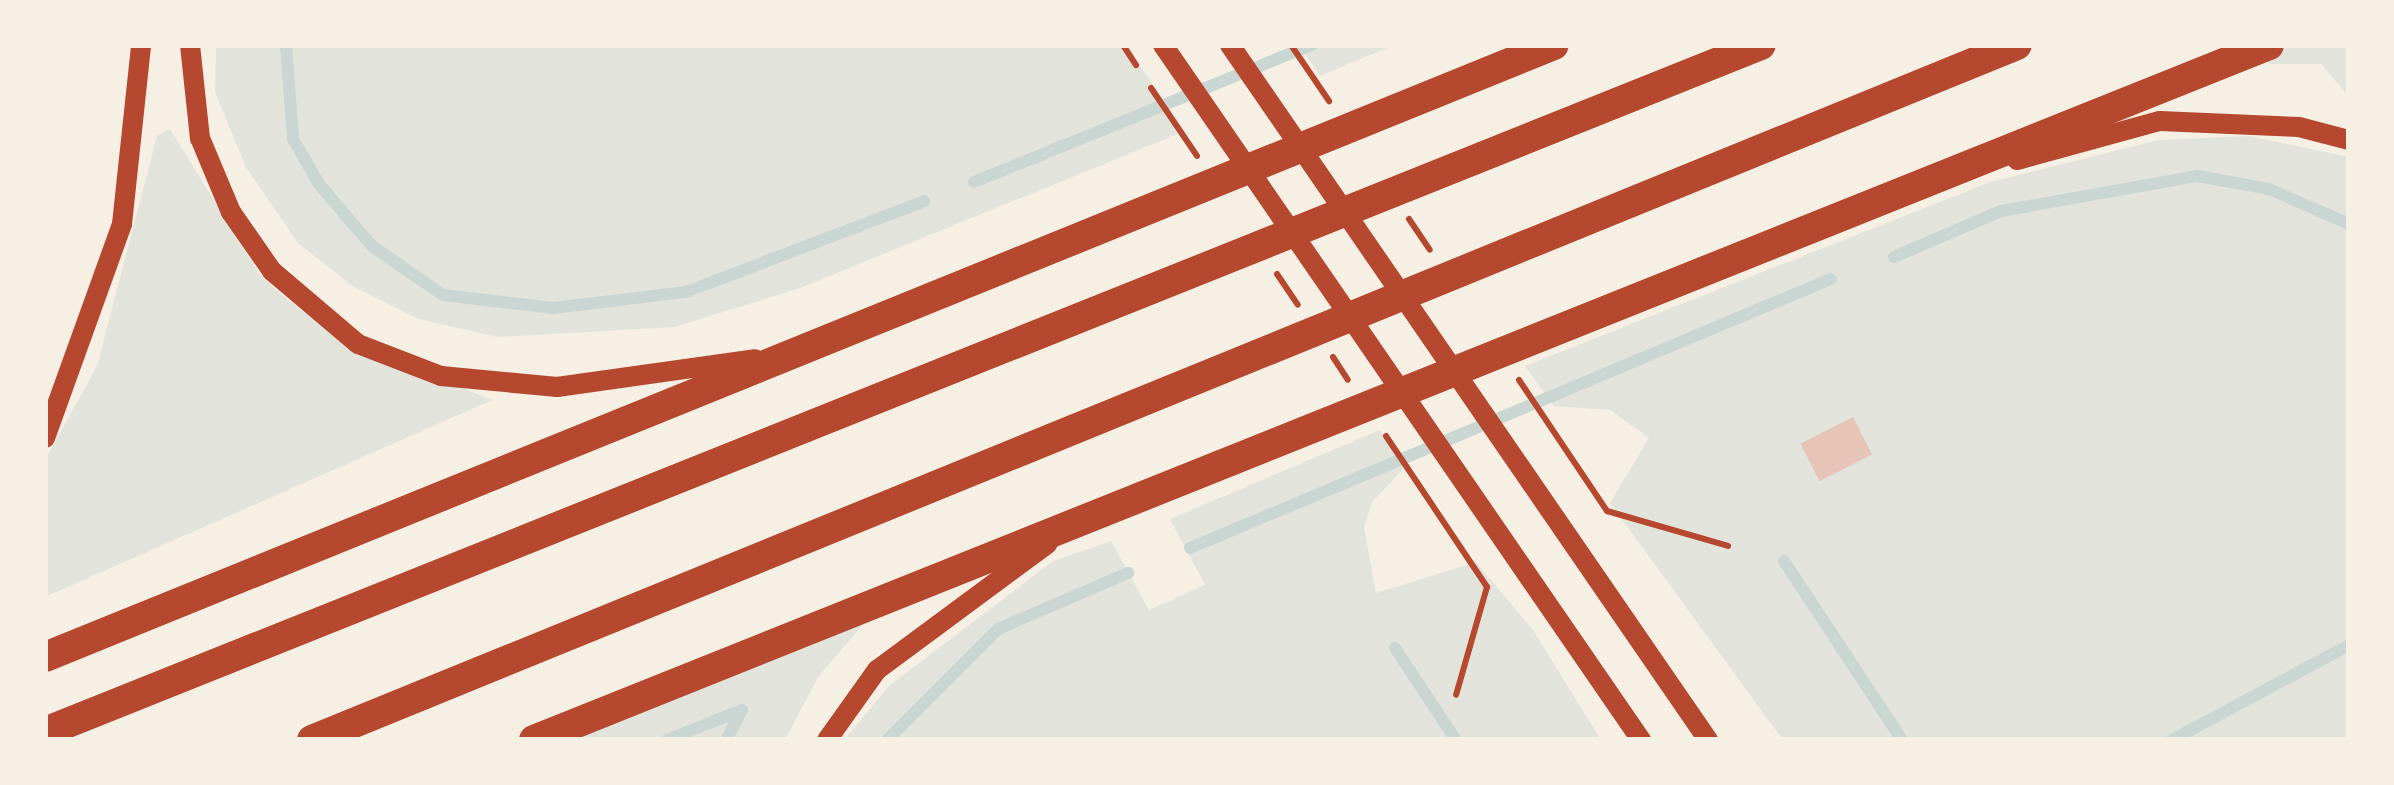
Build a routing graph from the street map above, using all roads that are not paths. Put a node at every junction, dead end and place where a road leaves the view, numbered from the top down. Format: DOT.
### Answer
graph roads {
  1 [pos="142,45"];
  2 [pos="190,45"];
  3 [pos="1162,45"];
  4 [pos="1230,45"];
  5 [pos="1526,45"];
  6 [pos="1554,45"];
  7 [pos="1761,45"];
  8 [pos="2016,45"];
  9 [pos="2269,45"];
  10 [pos="1434,94"];
  11 [pos="2349,140"];
  12 [pos="1882,206"];
  13 [pos="781,354"];
  14 [pos="45,438"];
  15 [pos="1060,534"];
  16 [pos="1568,638"];
  17 [pos="45,656"];
  18 [pos="45,732"];
  19 [pos="1708,739"];
  20 [pos="312,740"];
  21 [pos="534,740"];
  22 [pos="827,740"];
  23 [pos="1625,740"];
  24 [pos="1641,740"];
  1 -- 14 [label="main road"];
  2 -- 13 [label="main road"];
  3 -- 16 [label="main road"];
  4 -- 19 [label="main road"];
  5 -- 10 [label="main road"];
  6 -- 10 [label="highway"];
  7 -- 18 [label="highway"];
  8 -- 20 [label="highway"];
  9 -- 12 [label="highway"];
  10 -- 13 [label="highway"];
  11 -- 12 [label="main road"];
  12 -- 15 [label="highway"];
  13 -- 17 [label="highway"];
  15 -- 21 [label="highway"];
  15 -- 22 [label="main road"];
  16 -- 23 [label="main road"];
  16 -- 24 [label="main road"];
}
